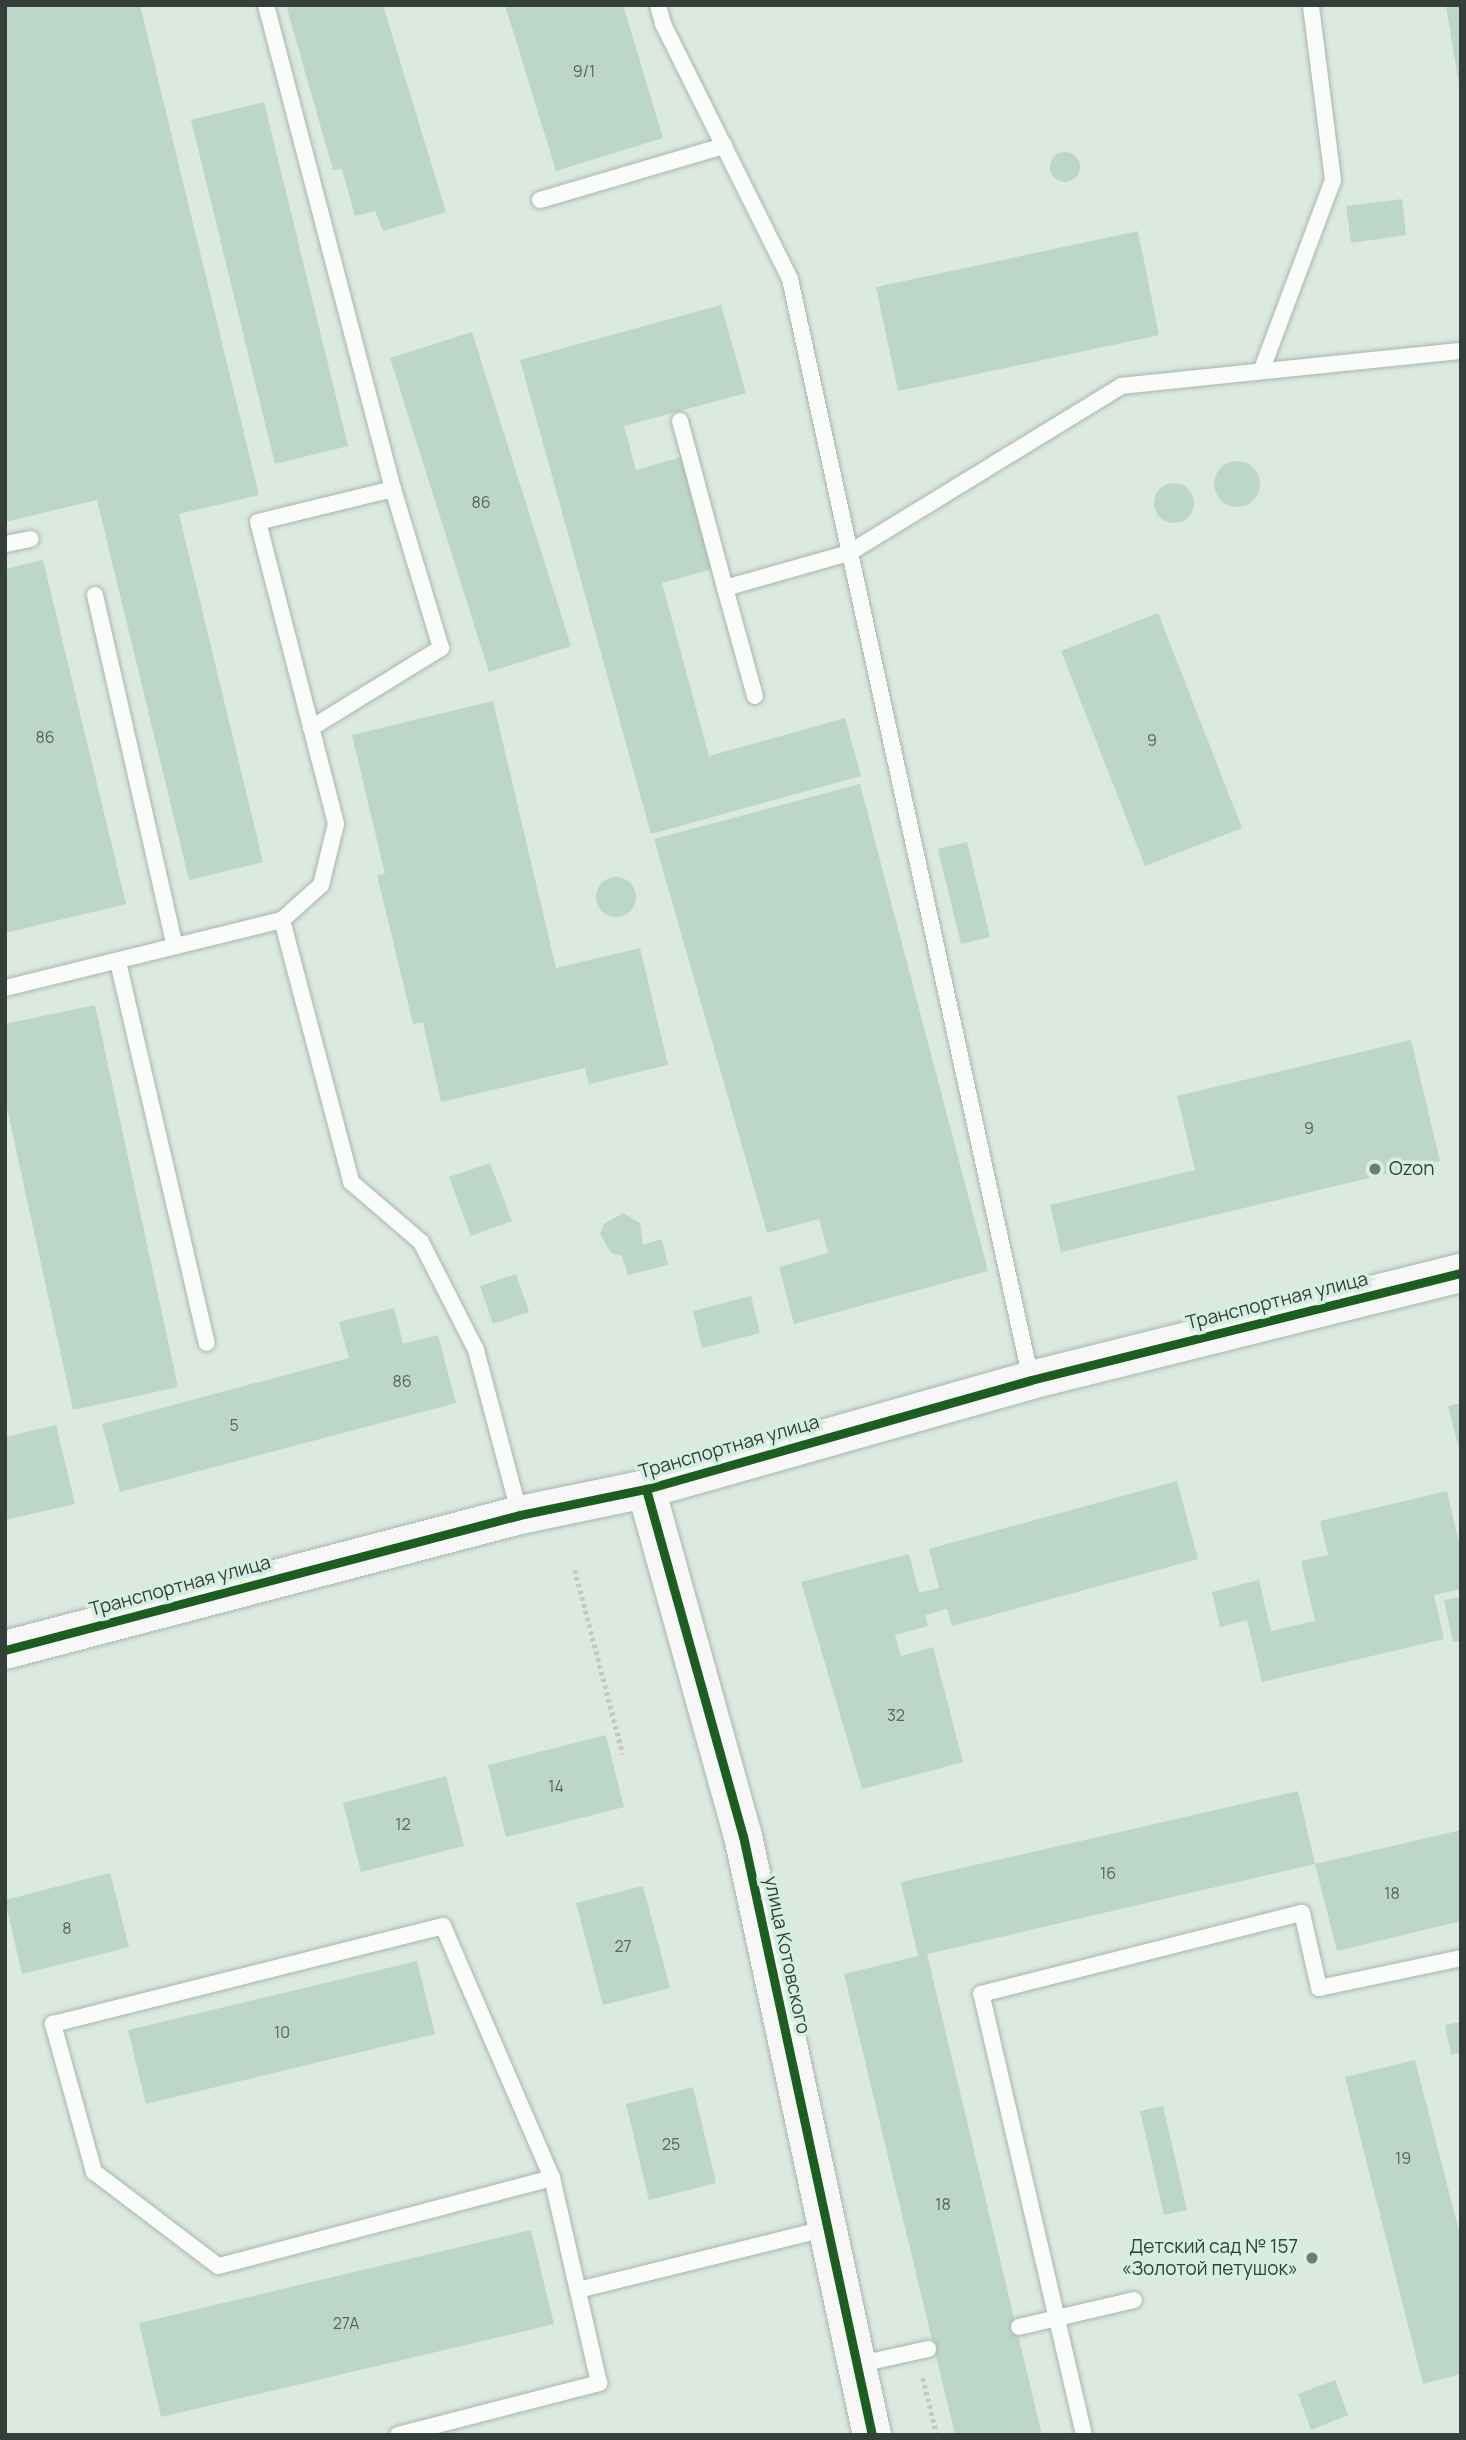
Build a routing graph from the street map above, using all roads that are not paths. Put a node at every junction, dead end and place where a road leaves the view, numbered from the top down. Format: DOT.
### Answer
graph roads {
  1 [pos="266,5"];
  2 [pos="658,5"];
  3 [pos="1311,5"];
  4 [pos="723,146"];
  5 [pos="540,200"];
  6 [pos="1461,351"];
  7 [pos="1262,369"];
  8 [pos="680,421"];
  9 [pos="393,489"];
  10 [pos="32,539"];
  11 [pos="5,544"];
  12 [pos="849,553"];
  13 [pos="725,588"];
  14 [pos="95,595"];
  15 [pos="755,696"];
  16 [pos="311,728"];
  17 [pos="282,920"];
  18 [pos="175,946"];
  19 [pos="118,962"];
  20 [pos="5,988"];
  21 [pos="1461,1273"];
  22 [pos="207,1343"];
  23 [pos="1031,1380"];
  24 [pos="646,1489"];
  25 [pos="520,1515"];
  26 [pos="5,1650"];
  27 [pos="1461,1958"];
  28 [pos="552,2178"];
  29 [pos="828,2228"];
  30 [pos="578,2290"];
  31 [pos="1134,2300"];
  32 [pos="1057,2318"];
  33 [pos="1019,2327"];
  34 [pos="922,2350"];
  35 [pos="856,2365"];
  36 [pos="398,2435"];
  37 [pos="872,2435"];
  38 [pos="1084,2435"];
  1 -- 9 [label="lane"];
  2 -- 4 [label="lane"];
  3 -- 7 [label="lane"];
  4 -- 5 [label="lane"];
  4 -- 12 [label="lane"];
  6 -- 7 [label="lane"];
  7 -- 12 [label="lane"];
  8 -- 13 [label="lane"];
  9 -- 16 [label="lane"];
  9 -- 16 [label="lane"];
  10 -- 11 [label="lane"];
  12 -- 13 [label="lane"];
  12 -- 23 [label="lane"];
  13 -- 15 [label="lane"];
  14 -- 18 [label="lane"];
  16 -- 17 [label="lane"];
  17 -- 18 [label="lane"];
  17 -- 25 [label="lane"];
  18 -- 19 [label="lane"];
  19 -- 20 [label="lane"];
  19 -- 22 [label="lane"];
  21 -- 23 [label="street, Транспортная улица"];
  23 -- 24 [label="street, Транспортная улица"];
  24 -- 25 [label="street, Транспортная улица"];
  24 -- 29 [label="street, улица Котовского"];
  25 -- 26 [label="street, Транспортная улица"];
  27 -- 32 [label="lane"];
  28 -- 28 [label="lane"];
  28 -- 30 [label="lane"];
  29 -- 30 [label="lane"];
  29 -- 35 [label="street, улица Котовского"];
  30 -- 36 [label="lane"];
  31 -- 32 [label="lane"];
  32 -- 33 [label="lane"];
  32 -- 38 [label="lane"];
  34 -- 35 [label="lane"];
  35 -- 37 [label="street, улица Котовского"];
}
